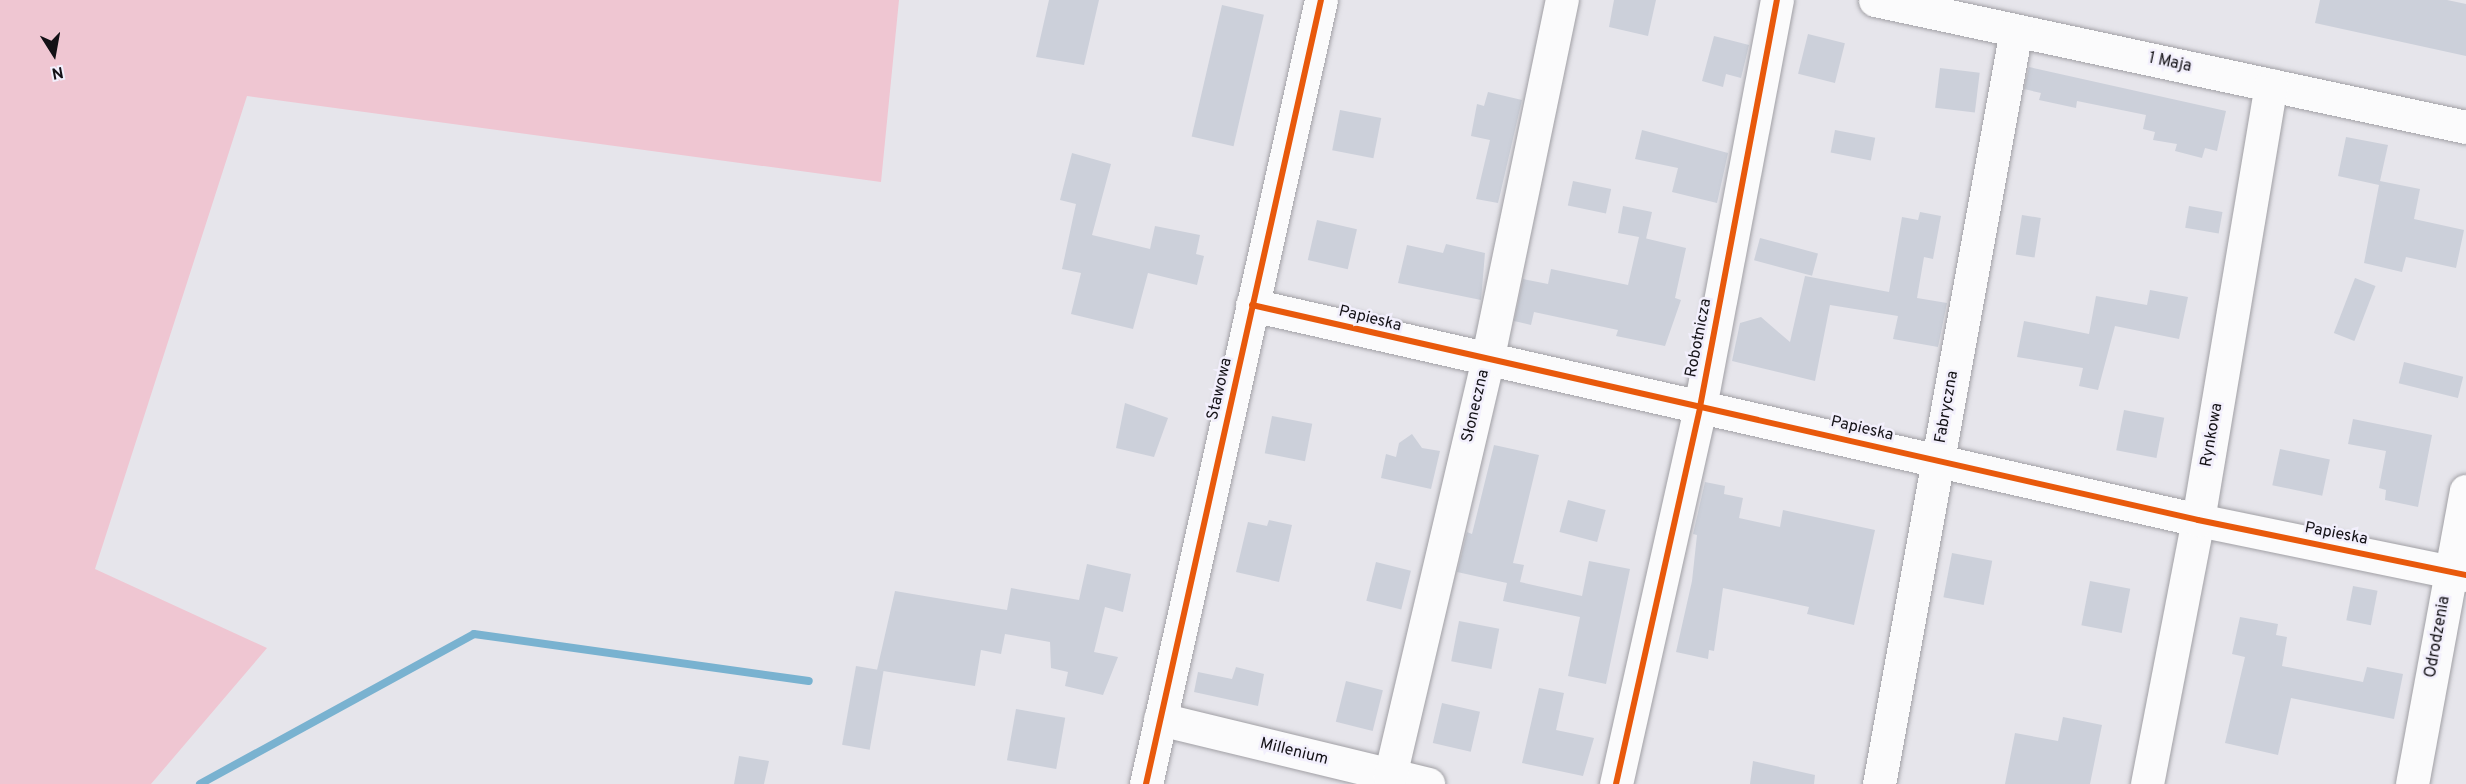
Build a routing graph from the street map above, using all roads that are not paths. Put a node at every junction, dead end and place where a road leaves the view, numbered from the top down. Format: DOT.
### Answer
graph roads {
  1 [pos="1320,0"];
  2 [pos="1562,0"];
  3 [pos="1777,0"];
  4 [pos="1875,0"];
  5 [pos="2016,30"];
  6 [pos="2271,85"];
  7 [pos="2466,127"];
  8 [pos="1252,305"];
  9 [pos="1487,361"];
  10 [pos="1700,407"];
  11 [pos="1938,460"];
  12 [pos="2466,491"];
  13 [pos="2198,520"];
  14 [pos="2458,573"];
  15 [pos="1160,719"];
  16 [pos="1390,776"];
  17 [pos="1146,784"];
  18 [pos="1428,784"];
  19 [pos="1616,784"];
  20 [pos="1880,784"];
  21 [pos="2147,784"];
  22 [pos="2412,784"];
  1 -- 8 [label="street, Stawowa"];
  2 -- 9 [label="street, Słoneczna"];
  3 -- 10 [label="street, Robotnicza"];
  4 -- 5 [label="street, 1 Maja"];
  5 -- 6 [label="street, 1 Maja"];
  5 -- 11 [label="street, Fabryczna"];
  6 -- 7 [label="street, 1 Maja"];
  6 -- 13 [label="street, Rynkowa"];
  8 -- 9 [label="street, Papieska"];
  8 -- 15 [label="street, Stawowa"];
  9 -- 10 [label="street, Papieska"];
  9 -- 16 [label="street, Słoneczna"];
  10 -- 11 [label="street, Papieska"];
  10 -- 19 [label="street, Robotnicza"];
  11 -- 13 [label="street, Papieska"];
  11 -- 20 [label="street, Fabryczna"];
  12 -- 14 [label="street, Odrodzenia"];
  13 -- 14 [label="street, Papieska"];
  13 -- 21 [label="street, Rynkowa"];
  14 -- 22 [label="street, Odrodzenia"];
  15 -- 16 [label="street, Millenium"];
  15 -- 17 [label="street, Stawowa"];
  16 -- 18 [label="street, Millenium"];
}
